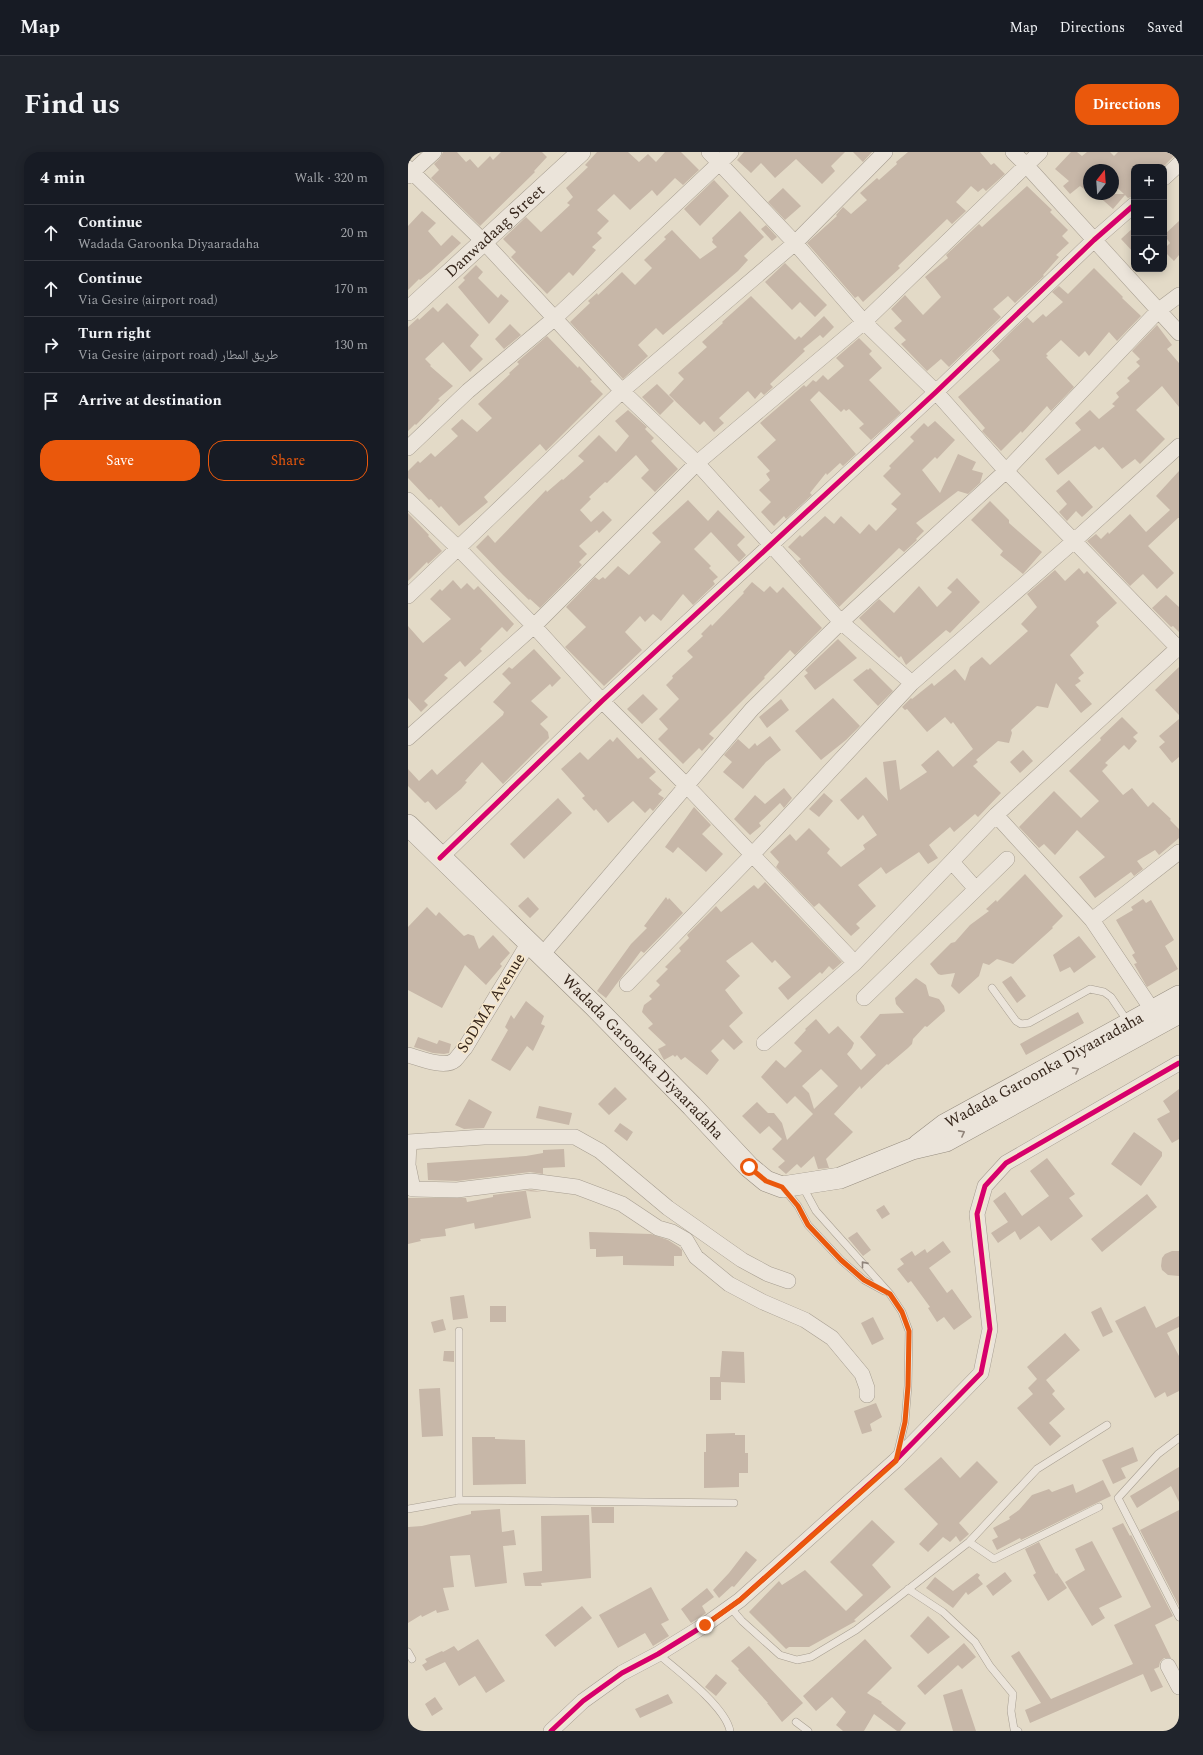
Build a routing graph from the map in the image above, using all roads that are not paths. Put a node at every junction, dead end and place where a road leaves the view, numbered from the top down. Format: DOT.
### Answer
graph roads {
  1 [pos="434,152"];
  2 [pos="581,152"];
  3 [pos="709,152"];
  4 [pos="731,152"];
  5 [pos="884,152"];
  6 [pos="1013,152"];
  7 [pos="1040,152"];
  8 [pos="720,163"];
  9 [pos="1179,164"];
  10 [pos="1026,165"];
  11 [pos="409,172"];
  12 [pos="1167,175"];
  13 [pos="1131,208"];
  14 [pos="1094,240"];
  15 [pos="484,242"];
  16 [pos="795,243"];
  17 [pos="1179,295"];
  18 [pos="1160,310"];
  19 [pos="408,311"];
  20 [pos="555,318"];
  21 [pos="864,322"];
  22 [pos="1179,333"];
  23 [pos="622,392"];
  24 [pos="936,392"];
  25 [pos="1179,446"];
  26 [pos="408,448"];
  27 [pos="697,463"];
  28 [pos="1006,471"];
  29 [pos="408,500"];
  30 [pos="1074,541"];
  31 [pos="771,544"];
  32 [pos="458,548"];
  33 [pos="408,596"];
  34 [pos="841,622"];
  35 [pos="534,626"];
  36 [pos="1179,648"];
  37 [pos="912,683"];
  38 [pos="602,701"];
  39 [pos="408,738"];
  40 [pos="687,786"];
  41 [pos="996,815"];
  42 [pos="408,825"];
  43 [pos="1179,852"];
  44 [pos="752,855"];
  45 [pos="440,858"];
  46 [pos="1007,859"];
  47 [pos="952,862"];
  48 [pos="976,889"];
  49 [pos="1092,920"];
  50 [pos="535,950"];
  51 [pos="855,963"];
  52 [pos="627,984"];
  53 [pos="992,988"];
  54 [pos="1179,996"];
  55 [pos="864,998"];
  56 [pos="1153,1011"];
  57 [pos="1179,1013"];
  58 [pos="1129,1022"];
  59 [pos="764,1043"];
  60 [pos="408,1055"];
  61 [pos="1179,1063"];
  62 [pos="409,1142"];
  63 [pos="912,1149"];
  64 [pos="792,1185"];
  65 [pos="788,1281"];
  66 [pos="890,1294"];
  67 [pos="459,1331"];
  68 [pos="867,1395"];
  69 [pos="1107,1425"];
  70 [pos="1179,1438"];
  71 [pos="896,1461"];
  72 [pos="459,1500"];
  73 [pos="734,1503"];
  74 [pos="1099,1507"];
  75 [pos="408,1509"];
  76 [pos="969,1542"];
  77 [pos="908,1589"];
  78 [pos="730,1607"];
  79 [pos="1179,1617"];
  80 [pos="408,1652"];
  81 [pos="658,1654"];
  82 [pos="412,1659"];
  83 [pos="1168,1666"];
  84 [pos="1179,1688"];
  85 [pos="796,1722"];
  86 [pos="551,1731"];
  87 [pos="730,1731"];
  88 [pos="808,1731"];
  89 [pos="1018,1731"];
  1 -- 11 [label="street"];
  2 -- 15 [label="street, Danwadaag Street"];
  3 -- 8 [label="street"];
  4 -- 8 [label="street"];
  5 -- 16 [label="street"];
  6 -- 10 [label="street"];
  7 -- 10 [label="street"];
  8 -- 16 [label="street"];
  8 -- 20 [label="street"];
  9 -- 12 [label="street"];
  10 -- 14 [label="street"];
  10 -- 21 [label="street"];
  11 -- 15 [label="street"];
  13 -- 14 [label="street"];
  14 -- 18 [label="street"];
  14 -- 24 [label="street"];
  15 -- 19 [label="street, Danwadaag Street"];
  15 -- 20 [label="street"];
  16 -- 21 [label="street"];
  16 -- 23 [label="street"];
  17 -- 18 [label="street"];
  18 -- 22 [label="street"];
  18 -- 28 [label="street"];
  20 -- 23 [label="street"];
  20 -- 26 [label="street"];
  21 -- 24 [label="street"];
  21 -- 27 [label="street"];
  23 -- 27 [label="street"];
  23 -- 32 [label="street"];
  24 -- 28 [label="street"];
  24 -- 31 [label="street"];
  25 -- 30 [label="street"];
  27 -- 31 [label="street"];
  27 -- 35 [label="street"];
  28 -- 30 [label="street"];
  28 -- 34 [label="street"];
  29 -- 32 [label="street"];
  30 -- 36 [label="street"];
  30 -- 37 [label="street"];
  31 -- 34 [label="street"];
  31 -- 38 [label="street"];
  32 -- 33 [label="street"];
  32 -- 35 [label="street"];
  34 -- 37 [label="street"];
  34 -- 40 [label="street"];
  35 -- 38 [label="street"];
  35 -- 39 [label="street"];
  36 -- 41 [label="street"];
  37 -- 44 [label="street"];
  38 -- 40 [label="street"];
  38 -- 45 [label="street"];
  40 -- 44 [label="street"];
  40 -- 50 [label="street"];
  41 -- 47 [label="street"];
  41 -- 49 [label="street"];
  42 -- 45 [label="main road, Wadada Garoonka Diyaaradaha"];
  43 -- 49 [label="street"];
  44 -- 51 [label="street"];
  44 -- 52 [label="street"];
  45 -- 50 [label="main road, Wadada Garoonka Diyaaradaha"];
  46 -- 48 [label="street"];
  47 -- 48 [label="street"];
  47 -- 51 [label="street"];
  48 -- 55 [label="street"];
  49 -- 56 [label="street"];
  50 -- 60 [label="street, SoDMA Avenue"];
  50 -- 64 [label="main road, Wadada Garoonka Diyaaradaha"];
  51 -- 59 [label="street"];
  53 -- 58 [label="lane"];
  54 -- 56 [label="main road, Wadada Garoonka Diyaaradaha"];
  56 -- 58 [label="main road, Wadada Garoonka Diyaaradaha"];
  63 -- 57 [label="main road, Wadada Garoonka Diyaaradaha, one-way"];
  58 -- 63 [label="main road, Wadada Garoonka Diyaaradaha"];
  61 -- 71 [label="street"];
  62 -- 65 [label="street"];
  62 -- 68 [label="street"];
  63 -- 64 [label="main road, Wadada Garoonka Diyaaradaha"];
  66 -- 64 [label="lane, one-way"];
  64 -- 66 [label="lane"];
  66 -- 71 [label="lane"];
  67 -- 72 [label="lane"];
  69 -- 76 [label="lane"];
  70 -- 79 [label="lane"];
  71 -- 78 [label="street"];
  72 -- 73 [label="lane"];
  72 -- 75 [label="lane"];
  74 -- 76 [label="lane"];
  76 -- 77 [label="lane"];
  77 -- 78 [label="lane"];
  77 -- 89 [label="lane"];
  78 -- 81 [label="street"];
  80 -- 82 [label="lane"];
  81 -- 86 [label="street"];
  81 -- 87 [label="lane"];
  83 -- 84 [label="street"];
  85 -- 88 [label="lane"];
}
